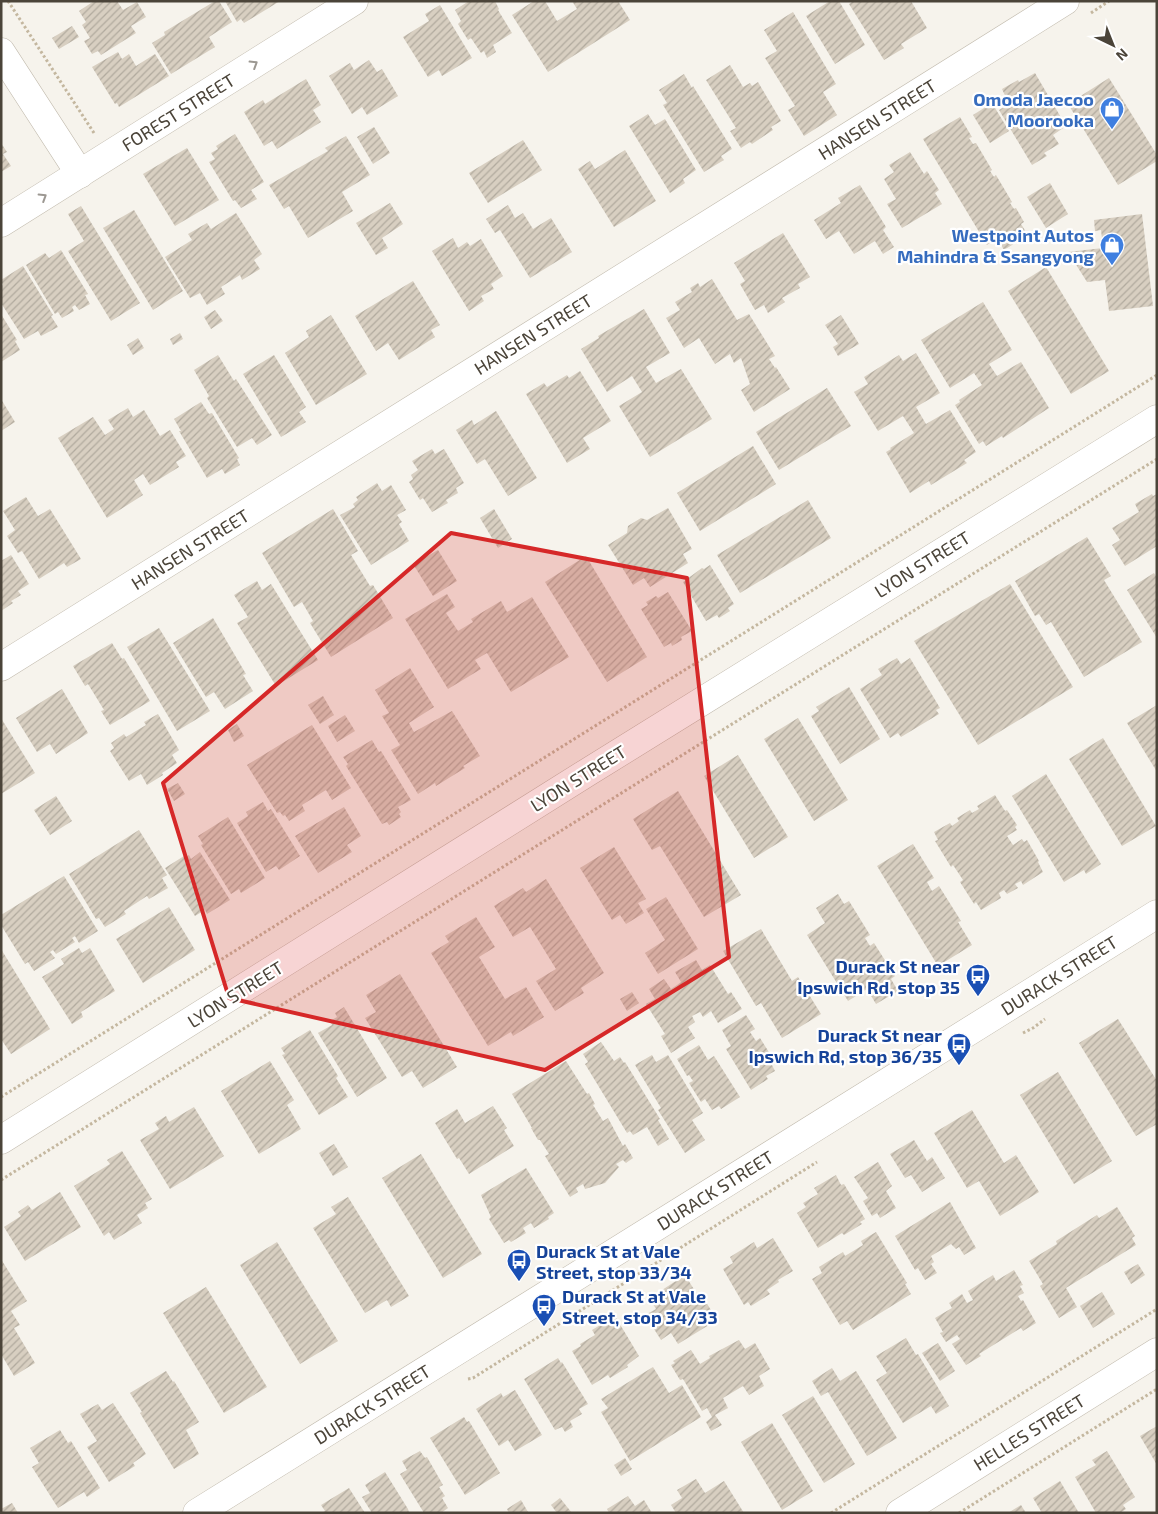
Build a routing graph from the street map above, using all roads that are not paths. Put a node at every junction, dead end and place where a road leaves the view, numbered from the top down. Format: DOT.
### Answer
graph roads {
  1 [pos="354,1"];
  2 [pos="1065,1"];
  3 [pos="1,52"];
  4 [pos="80,174"];
  5 [pos="1,223"];
  6 [pos="1157,419"];
  7 [pos="1,667"];
  8 [pos="1157,914"];
  9 [pos="1,1140"];
  10 [pos="1157,1352"];
  11 [pos="197,1513"];
  12 [pos="900,1513"];
  4 -- 1 [label="street, FOREST STREET, one-way"];
  2 -- 7 [label="street, HANSEN STREET"];
  3 -- 4 [label="street"];
  5 -- 4 [label="street, FOREST STREET, one-way"];
  6 -- 9 [label="street, LYON STREET"];
  8 -- 11 [label="street, DURACK STREET"];
  10 -- 12 [label="street, HELLES STREET"];
}
